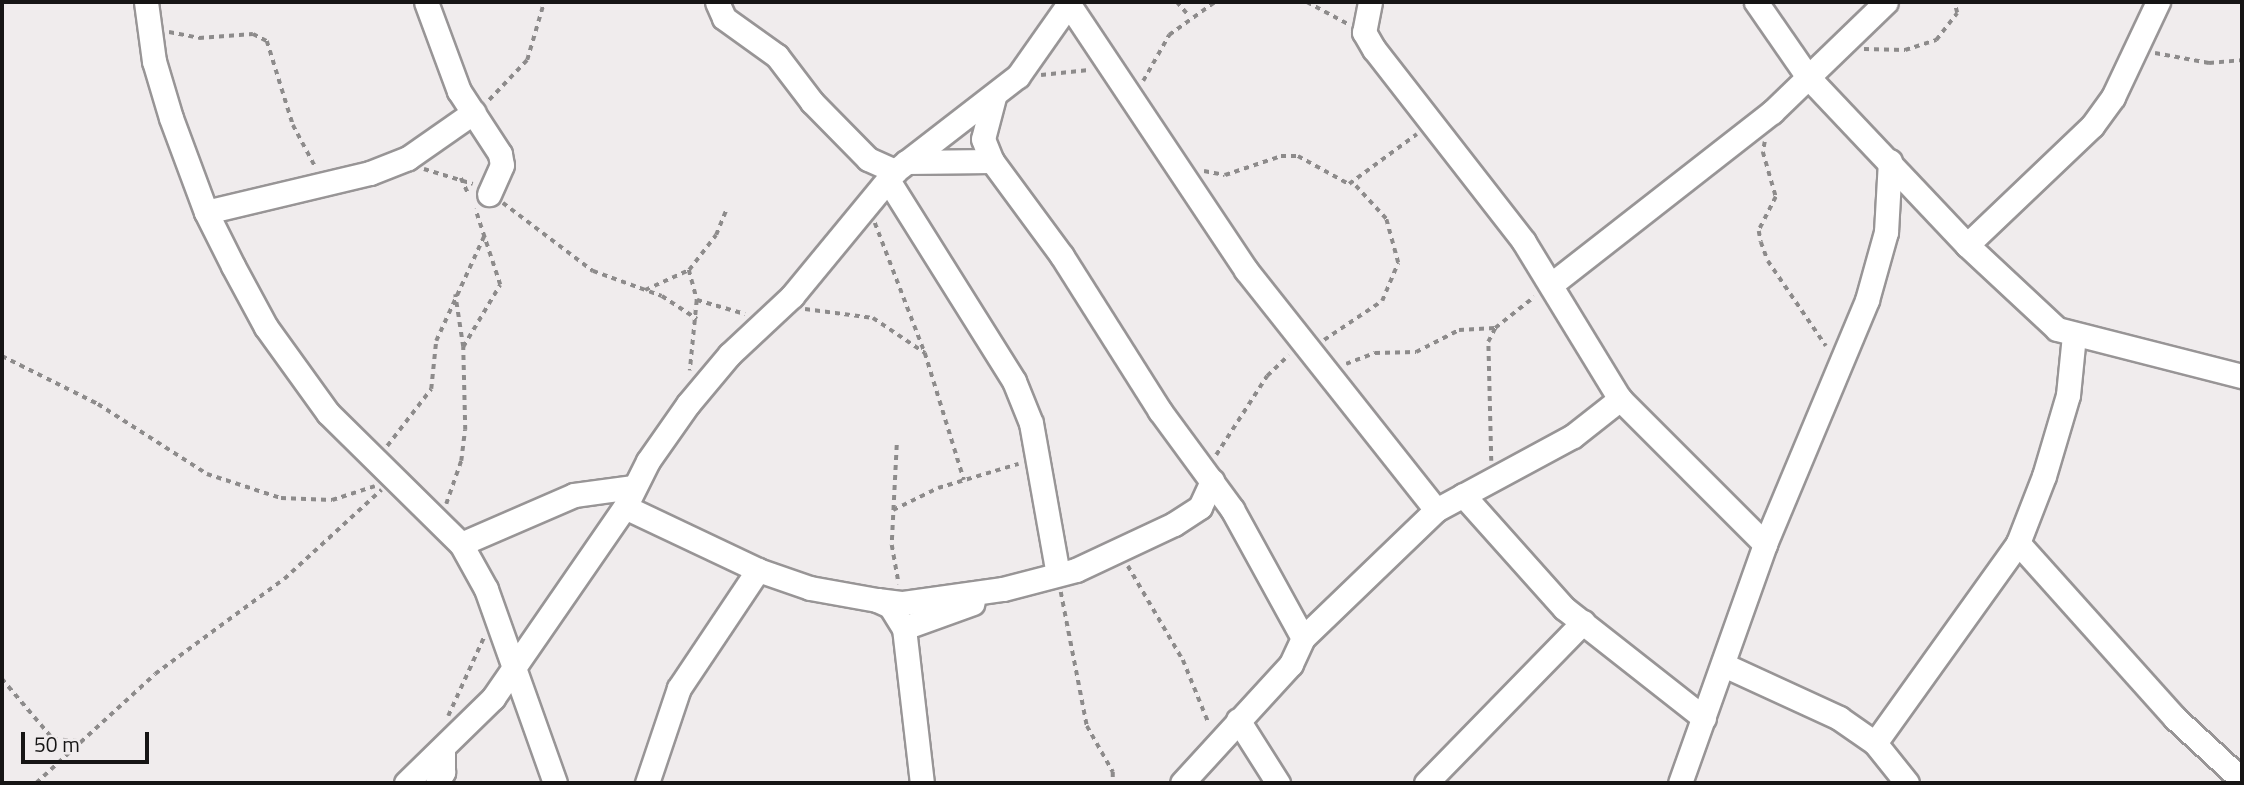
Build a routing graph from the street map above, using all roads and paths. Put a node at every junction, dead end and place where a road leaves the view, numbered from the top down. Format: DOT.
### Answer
graph roads {
  1 [pos="146,2"];
  2 [pos="426,2"];
  3 [pos="544,2"];
  4 [pos="717,2"];
  5 [pos="1177,2"];
  6 [pos="1215,2"];
  7 [pos="1307,2"];
  8 [pos="1370,2"];
  9 [pos="1756,2"];
  10 [pos="1886,2"];
  11 [pos="1954,2"];
  12 [pos="2158,2"];
  13 [pos="1069,3"];
  14 [pos="1189,17"];
  15 [pos="147,25"];
  16 [pos="1364,32"];
  17 [pos="1857,48"];
  18 [pos="2138,49"];
  19 [pos="2242,60"];
  20 [pos="1112,67"];
  21 [pos="1018,76"];
  22 [pos="1808,77"];
  23 [pos="994,97"];
  24 [pos="1134,98"];
  25 [pos="474,112"];
  26 [pos="1772,112"];
  27 [pos="1433,122"];
  28 [pos="408,158"];
  29 [pos="992,161"];
  30 [pos="1890,161"];
  31 [pos="1178,164"];
  32 [pos="461,178"];
  33 [pos="887,181"];
  34 [pos="1352,182"];
  35 [pos="325,184"];
  36 [pos="489,194"];
  37 [pos="727,208"];
  38 [pos="206,212"];
  39 [pos="485,234"];
  40 [pos="1966,245"];
  41 [pos="689,270"];
  42 [pos="1553,283"];
  43 [pos="643,291"];
  44 [pos="455,292"];
  45 [pos="697,300"];
  46 [pos="778,309"];
  47 [pos="752,313"];
  48 [pos="696,319"];
  49 [pos="1495,328"];
  50 [pos="2074,335"];
  51 [pos="463,347"];
  52 [pos="925,353"];
  53 [pos="1310,353"];
  54 [pos="2,356"];
  55 [pos="1840,367"];
  56 [pos="2242,376"];
  57 [pos="1620,400"];
  58 [pos="688,404"];
  59 [pos="897,445"];
  60 [pos="1038,458"];
  61 [pos="373,461"];
  62 [pos="1208,476"];
  63 [pos="393,480"];
  64 [pos="964,480"];
  65 [pos="1492,482"];
  66 [pos="1463,495"];
  67 [pos="629,497"];
  68 [pos="1200,507"];
  69 [pos="1232,509"];
  70 [pos="892,510"];
  71 [pos="1436,510"];
  72 [pos="440,523"];
  73 [pos="2018,543"];
  74 [pos="461,544"];
  75 [pos="1765,544"];
  76 [pos="1120,552"];
  77 [pos="758,570"];
  78 [pos="1058,574"];
  79 [pos="1003,589"];
  80 [pos="877,600"];
  81 [pos="903,603"];
  82 [pos="496,619"];
  83 [pos="1583,622"];
  84 [pos="904,628"];
  85 [pos="1303,638"];
  86 [pos="1724,665"];
  87 [pos="513,670"];
  88 [pos="2,679"];
  89 [pos="1704,718"];
  90 [pos="1238,720"];
  91 [pos="77,741"];
  92 [pos="1217,743"];
  93 [pos="1875,743"];
  94 [pos="443,749"];
  95 [pos="2242,779"];
  96 [pos="1430,782"];
  97 [pos="36,783"];
  98 [pos="406,783"];
  99 [pos="437,783"];
  100 [pos="555,783"];
  101 [pos="647,783"];
  102 [pos="922,783"];
  103 [pos="1113,783"];
  104 [pos="1182,783"];
  105 [pos="1278,783"];
  106 [pos="1680,783"];
  107 [pos="1907,783"];
  1 -- 15 [label="street"];
  2 -- 25 [label="street"];
  3 -- 25 [label="path"];
  4 -- 33 [label="street"];
  5 -- 14 [label="path"];
  6 -- 14 [label="path"];
  7 -- 16 [label="path"];
  8 -- 16 [label="street"];
  9 -- 22 [label="street"];
  10 -- 22 [label="street"];
  11 -- 17 [label="path"];
  12 -- 18 [label="street"];
  13 -- 20 [label="street"];
  13 -- 21 [label="street"];
  14 -- 24 [label="path"];
  15 -- 35 [label="path"];
  15 -- 38 [label="street"];
  16 -- 27 [label="street"];
  18 -- 19 [label="path"];
  18 -- 40 [label="street"];
  20 -- 21 [label="path"];
  20 -- 24 [label="street"];
  21 -- 23 [label="street"];
  22 -- 26 [label="street"];
  22 -- 30 [label="street"];
  23 -- 29 [label="street"];
  23 -- 33 [label="street"];
  24 -- 31 [label="street"];
  25 -- 28 [label="street"];
  25 -- 36 [label="street"];
  26 -- 42 [label="street"];
  26 -- 55 [label="path"];
  27 -- 34 [label="path"];
  27 -- 42 [label="street"];
  28 -- 32 [label="path"];
  28 -- 35 [label="street"];
  29 -- 33 [label="street"];
  29 -- 62 [label="street"];
  30 -- 40 [label="street"];
  30 -- 55 [label="street"];
  31 -- 34 [label="path"];
  31 -- 53 [label="street"];
  32 -- 36 [label="path"];
  32 -- 39 [label="path"];
  33 -- 46 [label="street"];
  33 -- 52 [label="path"];
  33 -- 60 [label="street"];
  34 -- 53 [label="path"];
  35 -- 38 [label="street"];
  36 -- 43 [label="path"];
  37 -- 41 [label="path"];
  38 -- 61 [label="street"];
  39 -- 44 [label="path"];
  39 -- 51 [label="path"];
  40 -- 50 [label="street"];
  41 -- 43 [label="path"];
  41 -- 45 [label="path"];
  42 -- 49 [label="path"];
  42 -- 57 [label="street"];
  43 -- 48 [label="path"];
  44 -- 51 [label="path"];
  44 -- 61 [label="path"];
  45 -- 47 [label="path"];
  45 -- 48 [label="path"];
  46 -- 52 [label="path"];
  46 -- 58 [label="street"];
  48 -- 58 [label="path"];
  49 -- 53 [label="path"];
  49 -- 65 [label="path"];
  50 -- 56 [label="street"];
  50 -- 73 [label="street"];
  51 -- 72 [label="path"];
  52 -- 64 [label="path"];
  53 -- 62 [label="path"];
  53 -- 71 [label="street"];
  54 -- 63 [label="path"];
  55 -- 75 [label="street"];
  57 -- 65 [label="street"];
  57 -- 75 [label="street"];
  58 -- 67 [label="street"];
  59 -- 70 [label="path"];
  60 -- 64 [label="path"];
  60 -- 78 [label="street"];
  61 -- 63 [label="street"];
  62 -- 68 [label="street"];
  62 -- 69 [label="street"];
  63 -- 72 [label="street"];
  63 -- 91 [label="path"];
  64 -- 70 [label="path"];
  65 -- 66 [label="street"];
  66 -- 71 [label="street"];
  66 -- 83 [label="street"];
  67 -- 74 [label="street"];
  67 -- 77 [label="street"];
  67 -- 87 [label="street"];
  68 -- 69 [label="street"];
  68 -- 76 [label="street"];
  69 -- 85 [label="street"];
  70 -- 81 [label="path"];
  71 -- 85 [label="street"];
  72 -- 74 [label="street"];
  73 -- 93 [label="street"];
  73 -- 95 [label="street"];
  74 -- 82 [label="street"];
  75 -- 86 [label="street"];
  76 -- 78 [label="street"];
  76 -- 92 [label="path"];
  77 -- 80 [label="street"];
  77 -- 101 [label="street"];
  78 -- 79 [label="street"];
  78 -- 103 [label="path"];
  79 -- 81 [label="street"];
  79 -- 84 [label="street"];
  80 -- 81 [label="street"];
  80 -- 84 [label="street"];
  82 -- 87 [label="street"];
  82 -- 94 [label="path"];
  83 -- 89 [label="street"];
  83 -- 96 [label="street"];
  84 -- 102 [label="street"];
  85 -- 90 [label="street"];
  86 -- 89 [label="street"];
  86 -- 93 [label="street"];
  87 -- 94 [label="street"];
  87 -- 100 [label="street"];
  88 -- 91 [label="path"];
  89 -- 106 [label="street"];
  90 -- 92 [label="street"];
  90 -- 105 [label="street"];
  91 -- 97 [label="path"];
  92 -- 104 [label="street"];
  93 -- 107 [label="street"];
  94 -- 98 [label="street"];
  94 -- 99 [label="street"];
}
